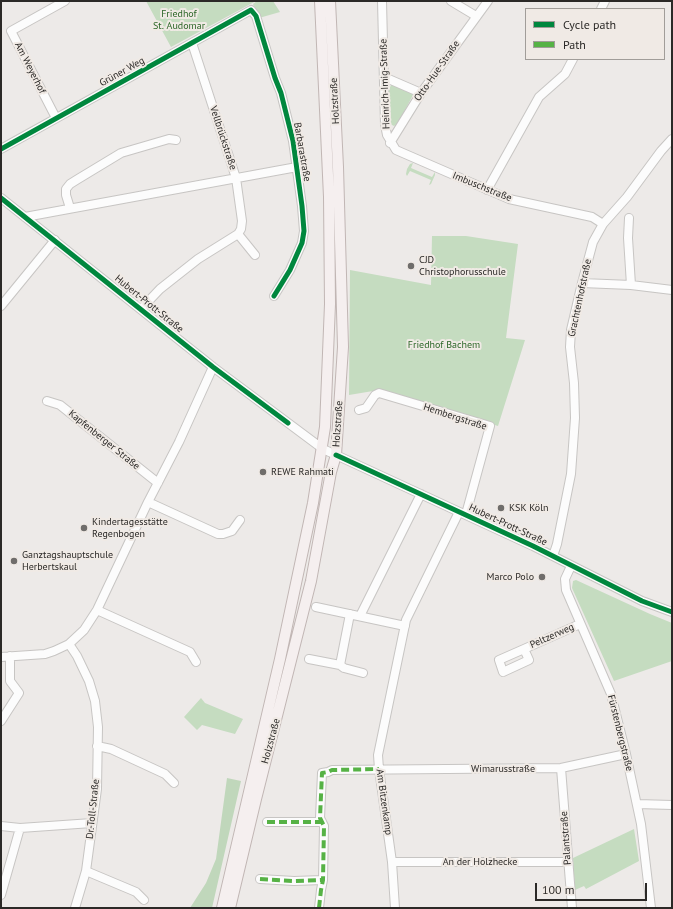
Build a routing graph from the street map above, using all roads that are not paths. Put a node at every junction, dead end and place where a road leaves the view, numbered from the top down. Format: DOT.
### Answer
graph roads {
  1 [pos="66,1"];
  2 [pos="320,1"];
  3 [pos="330,1"];
  4 [pos="382,1"];
  5 [pos="452,1"];
  6 [pos="488,1"];
  7 [pos="251,10"];
  8 [pos="476,16"];
  9 [pos="192,43"];
  10 [pos="573,60"];
  11 [pos="384,77"];
  12 [pos="421,93"];
  13 [pos="56,118"];
  14 [pos="672,139"];
  15 [pos="176,140"];
  16 [pos="390,143"];
  17 [pos="1,149"];
  18 [pos="409,157"];
  19 [pos="297,167"];
  20 [pos="236,178"];
  21 [pos="487,190"];
  22 [pos="1,198"];
  23 [pos="70,208"];
  24 [pos="25,217"];
  25 [pos="629,218"];
  26 [pos="603,224"];
  27 [pos="621,229"];
  28 [pos="238,234"];
  29 [pos="628,238"];
  30 [pos="55,240"];
  31 [pos="255,255"];
  32 [pos="582,282"];
  33 [pos="631,285"];
  34 [pos="672,290"];
  35 [pos="274,296"];
  36 [pos="1,306"];
  37 [pos="141,309"];
  38 [pos="213,367"];
  39 [pos="47,401"];
  40 [pos="359,410"];
  41 [pos="323,450"];
  42 [pos="336,455"];
  43 [pos="158,484"];
  44 [pos="421,494"];
  45 [pos="148,502"];
  46 [pos="462,513"];
  47 [pos="240,520"];
  48 [pos="553,556"];
  49 [pos="571,566"];
  50 [pos="316,607"];
  51 [pos="97,610"];
  52 [pos="672,612"];
  53 [pos="350,614"];
  54 [pos="360,616"];
  55 [pos="580,624"];
  56 [pos="405,626"];
  57 [pos="69,644"];
  58 [pos="524,649"];
  59 [pos="10,656"];
  60 [pos="1,657"];
  61 [pos="309,659"];
  62 [pos="196,662"];
  63 [pos="340,665"];
  64 [pos="363,673"];
  65 [pos="1,721"];
  66 [pos="98,746"];
  67 [pos="626,754"];
  68 [pos="561,768"];
  69 [pos="379,769"];
  70 [pos="174,783"];
  71 [pos="637,804"];
  72 [pos="672,805"];
  73 [pos="267,822"];
  74 [pos="322,822"];
  75 [pos="92,823"];
  76 [pos="1,826"];
  77 [pos="20,828"];
  78 [pos="392,862"];
  79 [pos="568,862"];
  80 [pos="86,871"];
  81 [pos="260,879"];
  82 [pos="323,880"];
  83 [pos="1,895"];
  84 [pos="144,900"];
  85 [pos="75,908"];
  86 [pos="222,908"];
  87 [pos="230,908"];
  88 [pos="320,908"];
  89 [pos="395,908"];
  90 [pos="572,908"];
  91 [pos="651,908"];
  1 -- 13 [label="street, Am Weyerhof"];
  2 -- 41 [label="main road, Holzstraße"];
  3 -- 42 [label="main road, Holzstraße"];
  4 -- 11 [label="street, Heinrich-Imig-Straße"];
  5 -- 8 [label="street"];
  6 -- 8 [label="street, Otto-Hue-Straße"];
  7 -- 9 [label="street, Grüner Weg"];
  7 -- 19 [label="street, Barbarastraße"];
  8 -- 12 [label="street, Otto-Hue-Straße"];
  9 -- 13 [label="street, Grüner Weg"];
  9 -- 20 [label="street, Vellbrückstraße"];
  10 -- 21 [label="street"];
  11 -- 12 [label="street"];
  11 -- 16 [label="street, Heinrich-Imig-Straße"];
  12 -- 16 [label="street, Otto-Hue-Straße"];
  13 -- 17 [label="street, Grüner Weg"];
  14 -- 26 [label="street, Grachtenhofstraße"];
  15 -- 23 [label="street"];
  16 -- 18 [label="street, Heinrich-Imig-Straße"];
  18 -- 21 [label="street, Imbuschstraße"];
  19 -- 20 [label="street, Barbarastraße"];
  19 -- 35 [label="street, Barbarastraße"];
  20 -- 23 [label="street, Barbarastraße"];
  20 -- 28 [label="street, Vellbrückstraße"];
  21 -- 26 [label="street, Imbuschstraße"];
  22 -- 24 [label="street, Hubert-Prott-Straße"];
  23 -- 24 [label="street, Barbarastraße"];
  24 -- 30 [label="street, Hubert-Prott-Straße"];
  25 -- 29 [label="street"];
  26 -- 32 [label="street, Grachtenhofstraße"];
  27 -- 29 [label="street"];
  28 -- 31 [label="street"];
  28 -- 37 [label="street"];
  29 -- 33 [label="street"];
  30 -- 36 [label="street"];
  30 -- 37 [label="street, Hubert-Prott-Straße"];
  32 -- 33 [label="street"];
  32 -- 48 [label="street, Grachtenhofstraße"];
  33 -- 34 [label="street"];
  37 -- 38 [label="street, Hubert-Prott-Straße"];
  38 -- 41 [label="street, Hubert-Prott-Straße"];
  38 -- 43 [label="street"];
  39 -- 43 [label="street, Kapfenberger Straße"];
  40 -- 46 [label="street, Hembergstraße"];
  41 -- 42 [label="street, Hubert-Prott-Straße"];
  41 -- 86 [label="main road, Holzstraße"];
  42 -- 44 [label="street, Hubert-Prott-Straße"];
  42 -- 87 [label="main road, Holzstraße"];
  43 -- 45 [label="street"];
  44 -- 46 [label="street, Hubert-Prott-Straße"];
  44 -- 54 [label="street"];
  45 -- 47 [label="street"];
  45 -- 51 [label="street"];
  46 -- 48 [label="street, Hubert-Prott-Straße"];
  46 -- 56 [label="street, Am Bitzenkamp"];
  48 -- 49 [label="street, Hubert-Prott-Straße"];
  49 -- 52 [label="street, Hubert-Prott-Straße"];
  49 -- 55 [label="street, Fürstenbergstraße"];
  50 -- 53 [label="street"];
  51 -- 57 [label="street"];
  51 -- 62 [label="street"];
  53 -- 54 [label="street"];
  53 -- 63 [label="street"];
  54 -- 56 [label="street"];
  55 -- 58 [label="street, Peltzerweg"];
  55 -- 67 [label="street, Fürstenbergstraße"];
  56 -- 69 [label="street, Am Bitzenkamp"];
  57 -- 59 [label="street"];
  57 -- 66 [label="street, Dr.-Toll-Straße"];
  59 -- 60 [label="street"];
  59 -- 65 [label="street"];
  61 -- 63 [label="street"];
  63 -- 64 [label="street"];
  66 -- 70 [label="street"];
  66 -- 75 [label="street, Dr.-Toll-Straße"];
  67 -- 68 [label="street, Wimarusstraße"];
  67 -- 71 [label="street, Fürstenbergstraße"];
  68 -- 69 [label="street, Wimarusstraße"];
  68 -- 79 [label="street, Palantstraße"];
  69 -- 74 [label="street, Wimarusstraße"];
  69 -- 78 [label="street, Am Bitzenkamp"];
  71 -- 72 [label="street"];
  71 -- 91 [label="street, Fürstenbergstraße"];
  73 -- 74 [label="street"];
  74 -- 82 [label="street"];
  75 -- 77 [label="street"];
  75 -- 80 [label="street, Dr.-Toll-Straße"];
  76 -- 77 [label="street"];
  77 -- 83 [label="street"];
  78 -- 79 [label="street, An der Holzhecke"];
  78 -- 89 [label="street, Am Bitzenkamp"];
  79 -- 90 [label="street, Palantstraße"];
  80 -- 84 [label="street"];
  80 -- 85 [label="street, Dr.-Toll-Straße"];
  81 -- 82 [label="street"];
  82 -- 88 [label="street"];
}
